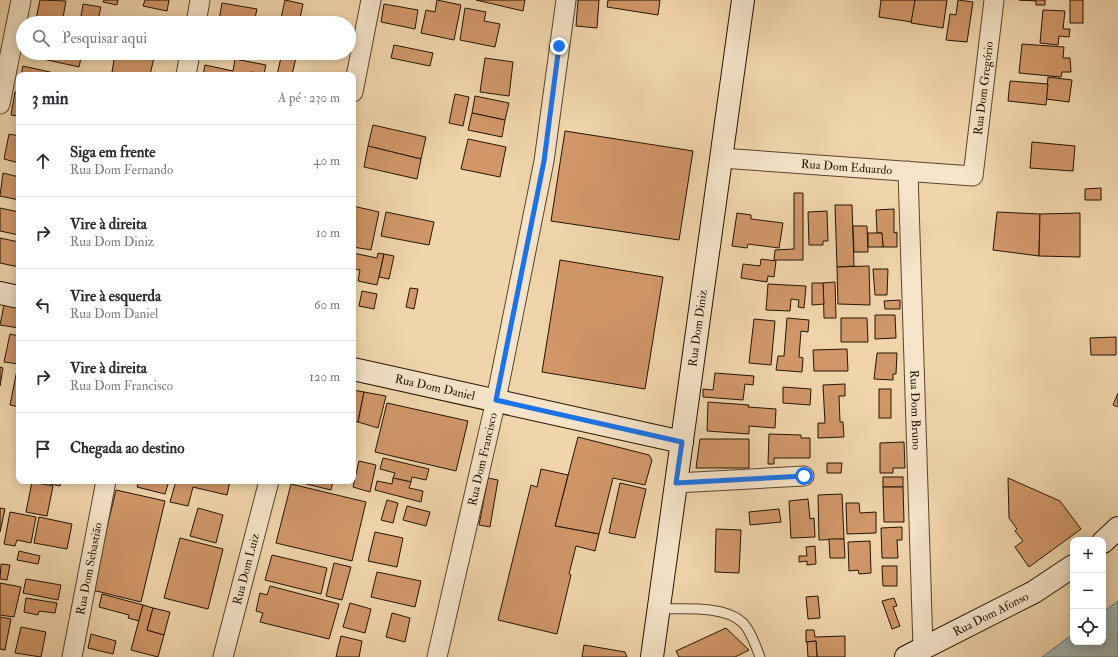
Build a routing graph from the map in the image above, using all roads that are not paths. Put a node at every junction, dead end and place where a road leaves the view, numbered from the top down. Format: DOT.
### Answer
graph roads {
  1 [pos="21,0"];
  2 [pos="200,0"];
  3 [pos="371,0"];
  4 [pos="566,0"];
  5 [pos="742,0"];
  6 [pos="994,0"];
  7 [pos="18,16"];
  8 [pos="197,16"];
  9 [pos="16,25"];
  10 [pos="189,60"];
  11 [pos="187,72"];
  12 [pos="356,77"];
  13 [pos="0,104"];
  14 [pos="721,158"];
  15 [pos="908,171"];
  16 [pos="973,176"];
  17 [pos="0,293"];
  18 [pos="16,296"];
  19 [pos="356,370"];
  20 [pos="496,400"];
  21 [pos="682,442"];
  22 [pos="804,476"];
  23 [pos="676,483"];
  24 [pos="105,484"];
  25 [pos="268,484"];
  26 [pos="1118,528"];
  27 [pos="1106,539"];
  28 [pos="1070,568"];
  29 [pos="659,609"];
  30 [pos="914,652"];
  31 [pos="72,657"];
  32 [pos="223,657"];
  33 [pos="437,657"];
  34 [pos="652,657"];
  35 [pos="760,657"];
  1 -- 7 [label="street"];
  2 -- 8 [label="street"];
  3 -- 12 [label="street"];
  4 -- 20 [label="street, Rua Dom Francisco"];
  5 -- 14 [label="street, Rua Dom Diniz"];
  6 -- 16 [label="street, Rua Dom Gregório"];
  9 -- 13 [label="street"];
  10 -- 11 [label="street"];
  14 -- 15 [label="street, Rua Dom Eduardo"];
  14 -- 21 [label="street, Rua Dom Diniz"];
  15 -- 16 [label="street, Rua Dom Eduardo"];
  15 -- 30 [label="street, Rua Dom Bruno"];
  17 -- 18 [label="street"];
  19 -- 20 [label="street, Rua Dom Daniel"];
  20 -- 21 [label="street, Rua Dom Daniel"];
  20 -- 33 [label="street, Rua Dom Francisco"];
  21 -- 23 [label="street, Rua Dom Diniz"];
  22 -- 23 [label="street"];
  23 -- 29 [label="street, Rua Dom Diniz"];
  24 -- 31 [label="street, Rua Dom Sebastião"];
  25 -- 32 [label="street, Rua Dom Luiz"];
  26 -- 27 [label="street"];
  28 -- 30 [label="street, Rua Dom Afonso"];
  29 -- 34 [label="street, Rua Dom Diniz"];
  29 -- 35 [label="lane"];
}
